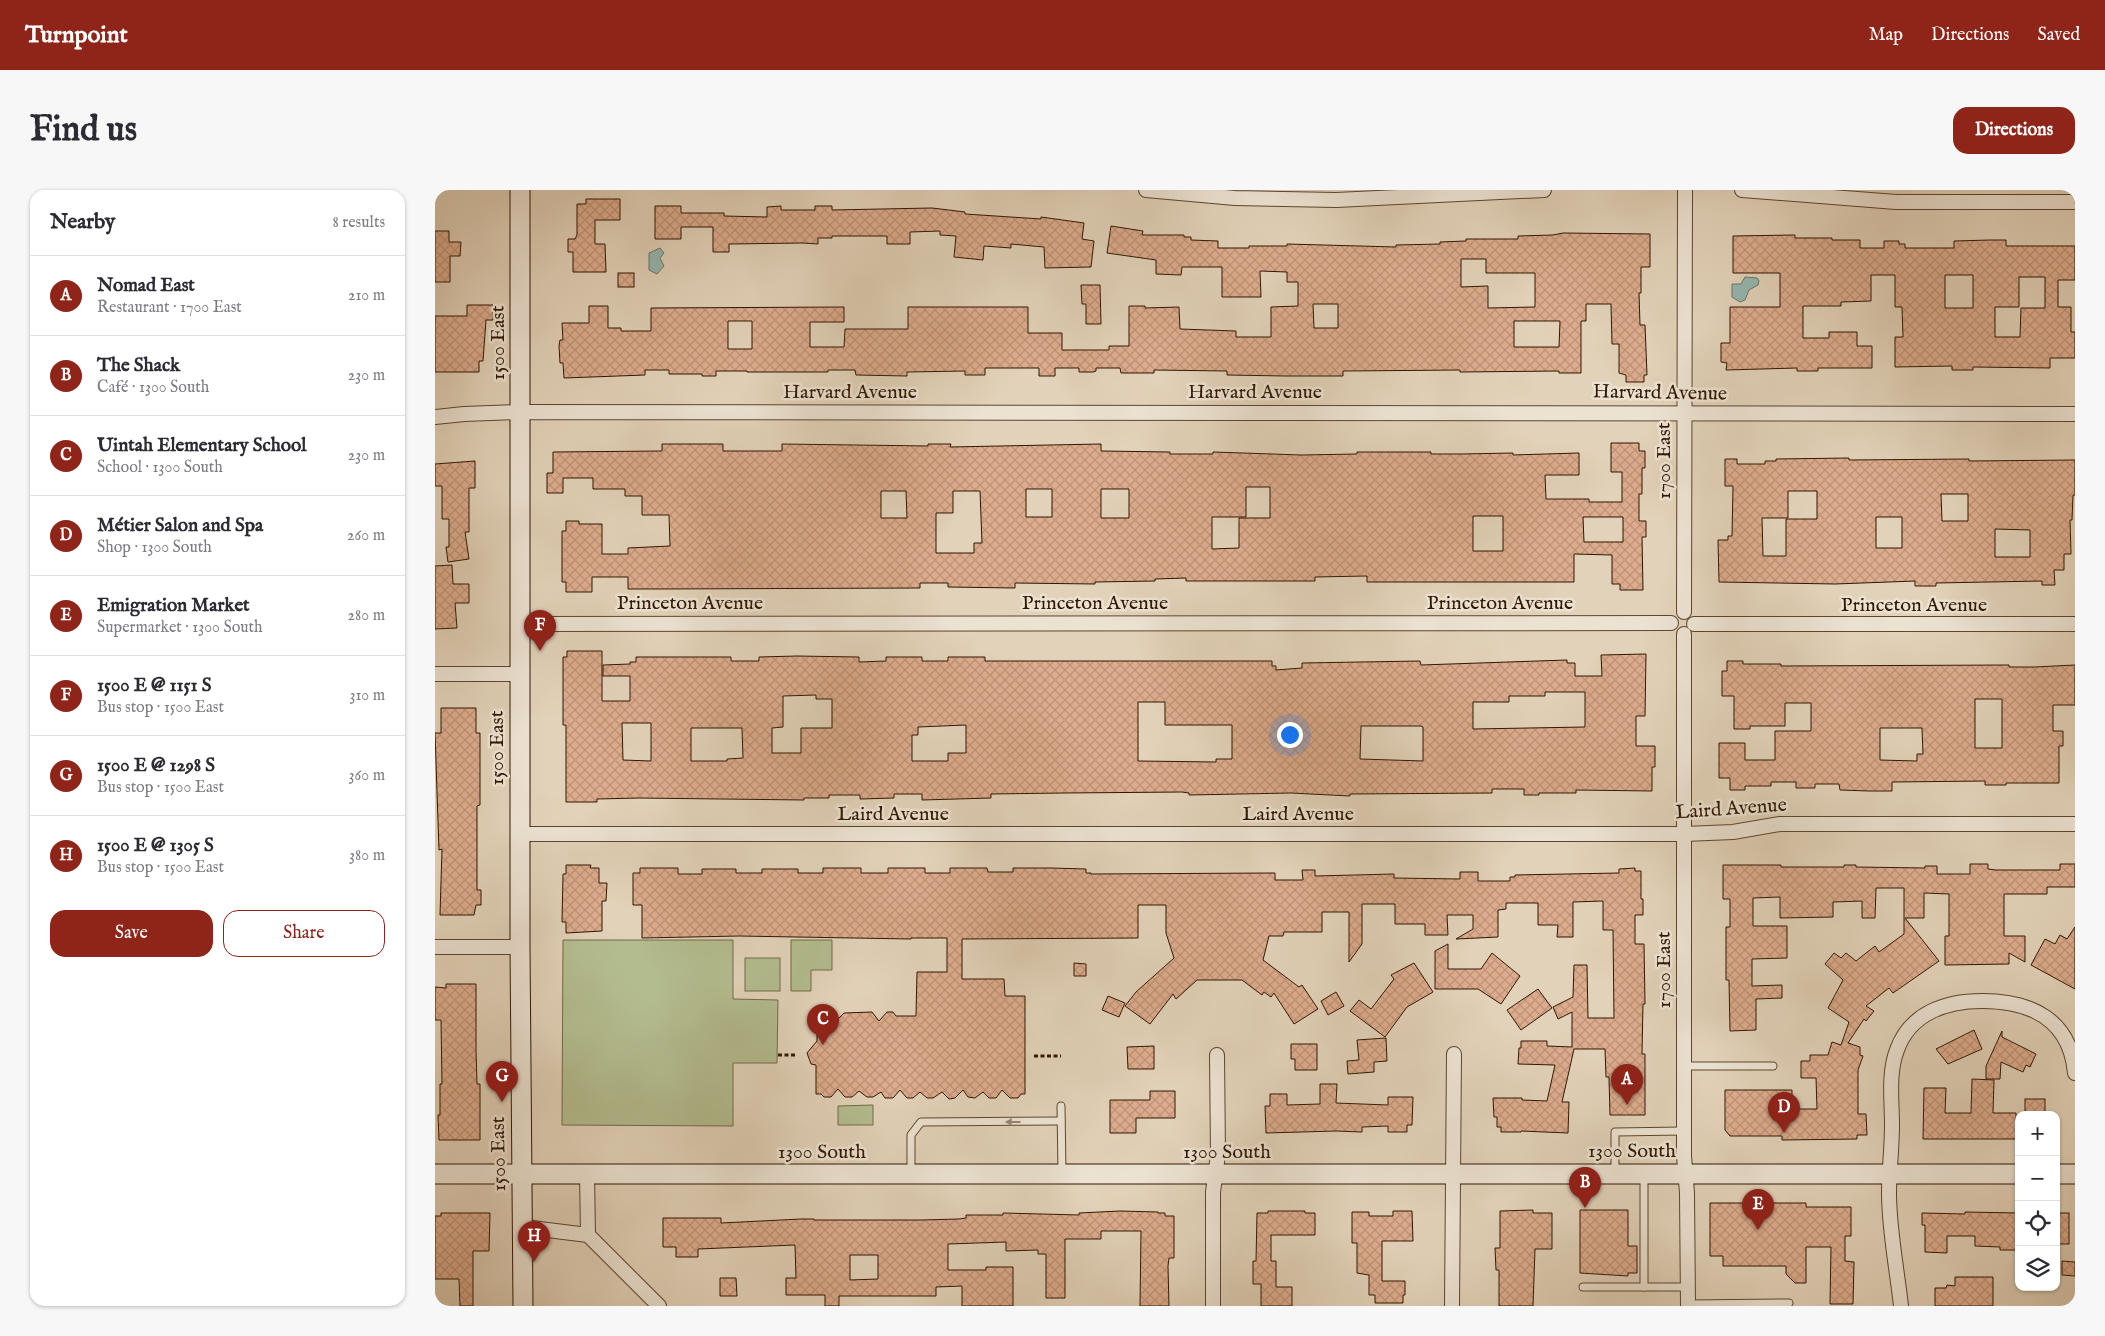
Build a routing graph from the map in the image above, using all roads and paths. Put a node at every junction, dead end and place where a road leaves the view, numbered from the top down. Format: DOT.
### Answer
graph roads {
  1 [pos="520,190"];
  2 [pos="1146,190"];
  3 [pos="1544,190"];
  4 [pos="1685,190"];
  5 [pos="1741,190"];
  6 [pos="1163,191"];
  7 [pos="1458,192"];
  8 [pos="2075,202"];
  9 [pos="520,412"];
  10 [pos="1684,413"];
  11 [pos="2075,414"];
  12 [pos="435,417"];
  13 [pos="1684,612"];
  14 [pos="1671,623"];
  15 [pos="520,624"];
  16 [pos="2075,624"];
  17 [pos="1689,629"];
  18 [pos="435,674"];
  19 [pos="519,674"];
  20 [pos="2075,824"];
  21 [pos="520,834"];
  22 [pos="1685,834"];
  23 [pos="435,947"];
  24 [pos="520,948"];
  25 [pos="1454,1054"];
  26 [pos="778,1055"];
  27 [pos="795,1055"];
  28 [pos="1217,1055"];
  29 [pos="1034,1056"];
  30 [pos="1061,1056"];
  31 [pos="1684,1066"];
  32 [pos="1773,1066"];
  33 [pos="2075,1073"];
  34 [pos="1061,1106"];
  35 [pos="1061,1121"];
  36 [pos="1684,1131"];
  37 [pos="435,1174"];
  38 [pos="522,1174"];
  39 [pos="587,1174"];
  40 [pos="911,1174"];
  41 [pos="1063,1174"];
  42 [pos="1215,1174"];
  43 [pos="1453,1174"];
  44 [pos="1615,1174"];
  45 [pos="1644,1174"];
  46 [pos="1686,1174"];
  47 [pos="1890,1174"];
  48 [pos="2015,1174"];
  49 [pos="2060,1174"];
  50 [pos="2075,1174"];
  51 [pos="523,1227"];
  52 [pos="588,1235"];
  53 [pos="1583,1287"];
  54 [pos="1644,1287"];
  55 [pos="1688,1287"];
  56 [pos="1789,1303"];
  57 [pos="1688,1305"];
  58 [pos="523,1306"];
  59 [pos="659,1306"];
  60 [pos="1213,1306"];
  61 [pos="1452,1306"];
  62 [pos="1901,1306"];
  1 -- 9 [label="street, 1500 East"];
  2 -- 6 [label="street"];
  3 -- 7 [label="street"];
  4 -- 10 [label="street, 1700 East"];
  5 -- 8 [label="street"];
  6 -- 7 [label="street"];
  9 -- 10 [label="street, Harvard Avenue"];
  9 -- 12 [label="street, Harvard Avenue"];
  9 -- 15 [label="street, 1500 East"];
  10 -- 11 [label="street, Harvard Avenue"];
  10 -- 13 [label="street, 1700 East"];
  13 -- 14 [label="street"];
  13 -- 17 [label="street"];
  14 -- 15 [label="street, Princeton Avenue"];
  14 -- 17 [label="street"];
  15 -- 19 [label="street, 1500 East"];
  16 -- 17 [label="street, Princeton Avenue"];
  17 -- 22 [label="street, 1700 East"];
  18 -- 19 [label="street"];
  19 -- 21 [label="street, 1500 East"];
  20 -- 22 [label="street, Laird Avenue"];
  21 -- 22 [label="street, Laird Avenue"];
  21 -- 24 [label="street, 1500 East"];
  22 -- 31 [label="street, 1700 East"];
  23 -- 24 [label="street"];
  24 -- 38 [label="street, 1500 East"];
  25 -- 43 [label="street"];
  26 -- 27 [label="path"];
  28 -- 42 [label="street"];
  29 -- 30 [label="path"];
  31 -- 32 [label="lane"];
  31 -- 36 [label="street, 1700 East"];
  33 -- 47 [label="street"];
  34 -- 35 [label="lane"];
  35 -- 40 [label="lane, one-way"];
  35 -- 41 [label="lane"];
  36 -- 44 [label="lane"];
  36 -- 46 [label="street, 1700 East"];
  37 -- 38 [label="street, 1300 South"];
  38 -- 39 [label="street, 1300 South"];
  38 -- 51 [label="street, 1500 East"];
  39 -- 40 [label="street, 1300 South"];
  39 -- 52 [label="street"];
  40 -- 41 [label="street, 1300 South"];
  41 -- 42 [label="street, 1300 South"];
  42 -- 43 [label="street, 1300 South"];
  42 -- 60 [label="street"];
  43 -- 44 [label="street, 1300 South"];
  43 -- 61 [label="street"];
  44 -- 45 [label="street, 1300 South"];
  45 -- 46 [label="street, 1300 South"];
  45 -- 54 [label="lane"];
  46 -- 47 [label="street, 1300 South"];
  46 -- 55 [label="street, 1700 East"];
  47 -- 48 [label="street, 1300 South"];
  47 -- 62 [label="street"];
  49 -- 50 [label="street"];
  51 -- 52 [label="street"];
  51 -- 58 [label="street, 1500 East"];
  52 -- 59 [label="street"];
  53 -- 54 [label="lane"];
  54 -- 55 [label="lane"];
  55 -- 57 [label="street, 1700 East"];
  56 -- 57 [label="lane"];
}
